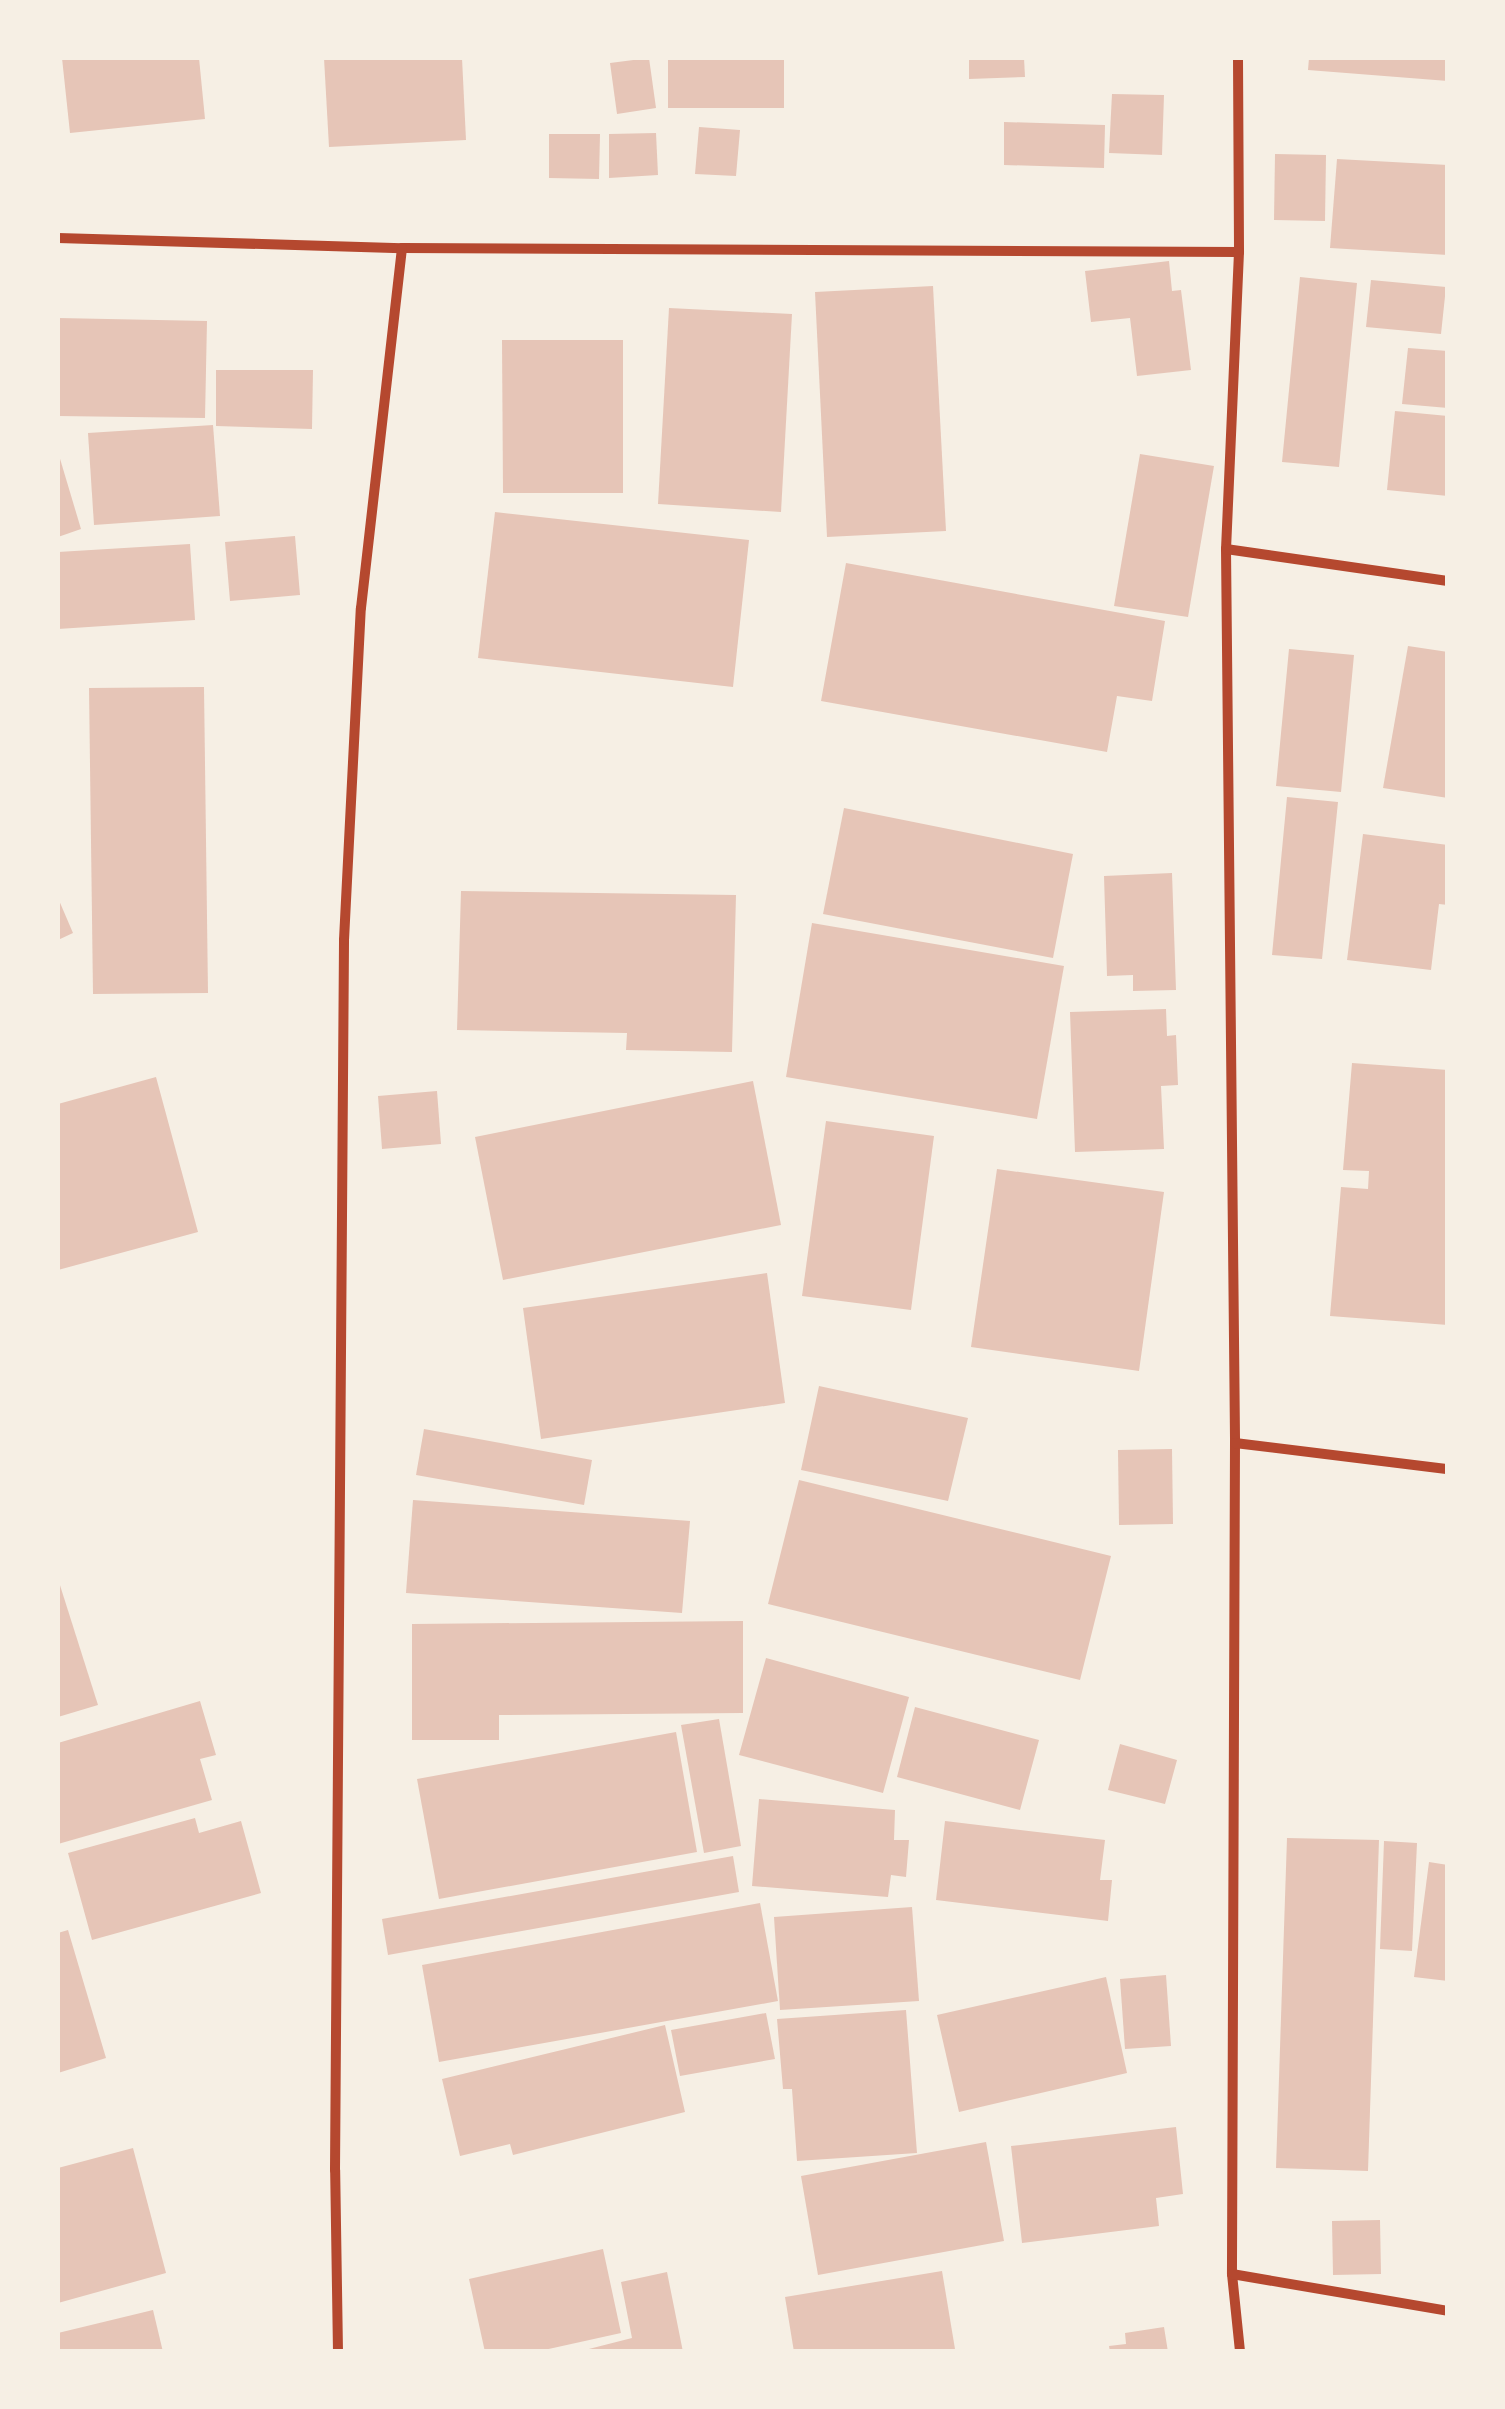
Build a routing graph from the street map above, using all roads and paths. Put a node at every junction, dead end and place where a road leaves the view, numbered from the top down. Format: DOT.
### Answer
graph roads {
  1 [pos="1238,58"];
  2 [pos="58,238"];
  3 [pos="402,248"];
  4 [pos="1239,252"];
  5 [pos="1226,550"];
  6 [pos="1448,581"];
  7 [pos="1235,1443"];
  8 [pos="1448,1468"];
  9 [pos="1232,2274"];
  10 [pos="1448,2311"];
  11 [pos="338,2352"];
  12 [pos="1240,2352"];
  1 -- 4 [label="street"];
  2 -- 3 [label="street"];
  3 -- 4 [label="street"];
  3 -- 11 [label="street"];
  4 -- 5 [label="street"];
  5 -- 6 [label="street"];
  5 -- 7 [label="street"];
  7 -- 8 [label="street"];
  7 -- 9 [label="street"];
  9 -- 10 [label="street"];
  9 -- 12 [label="street"];
}
